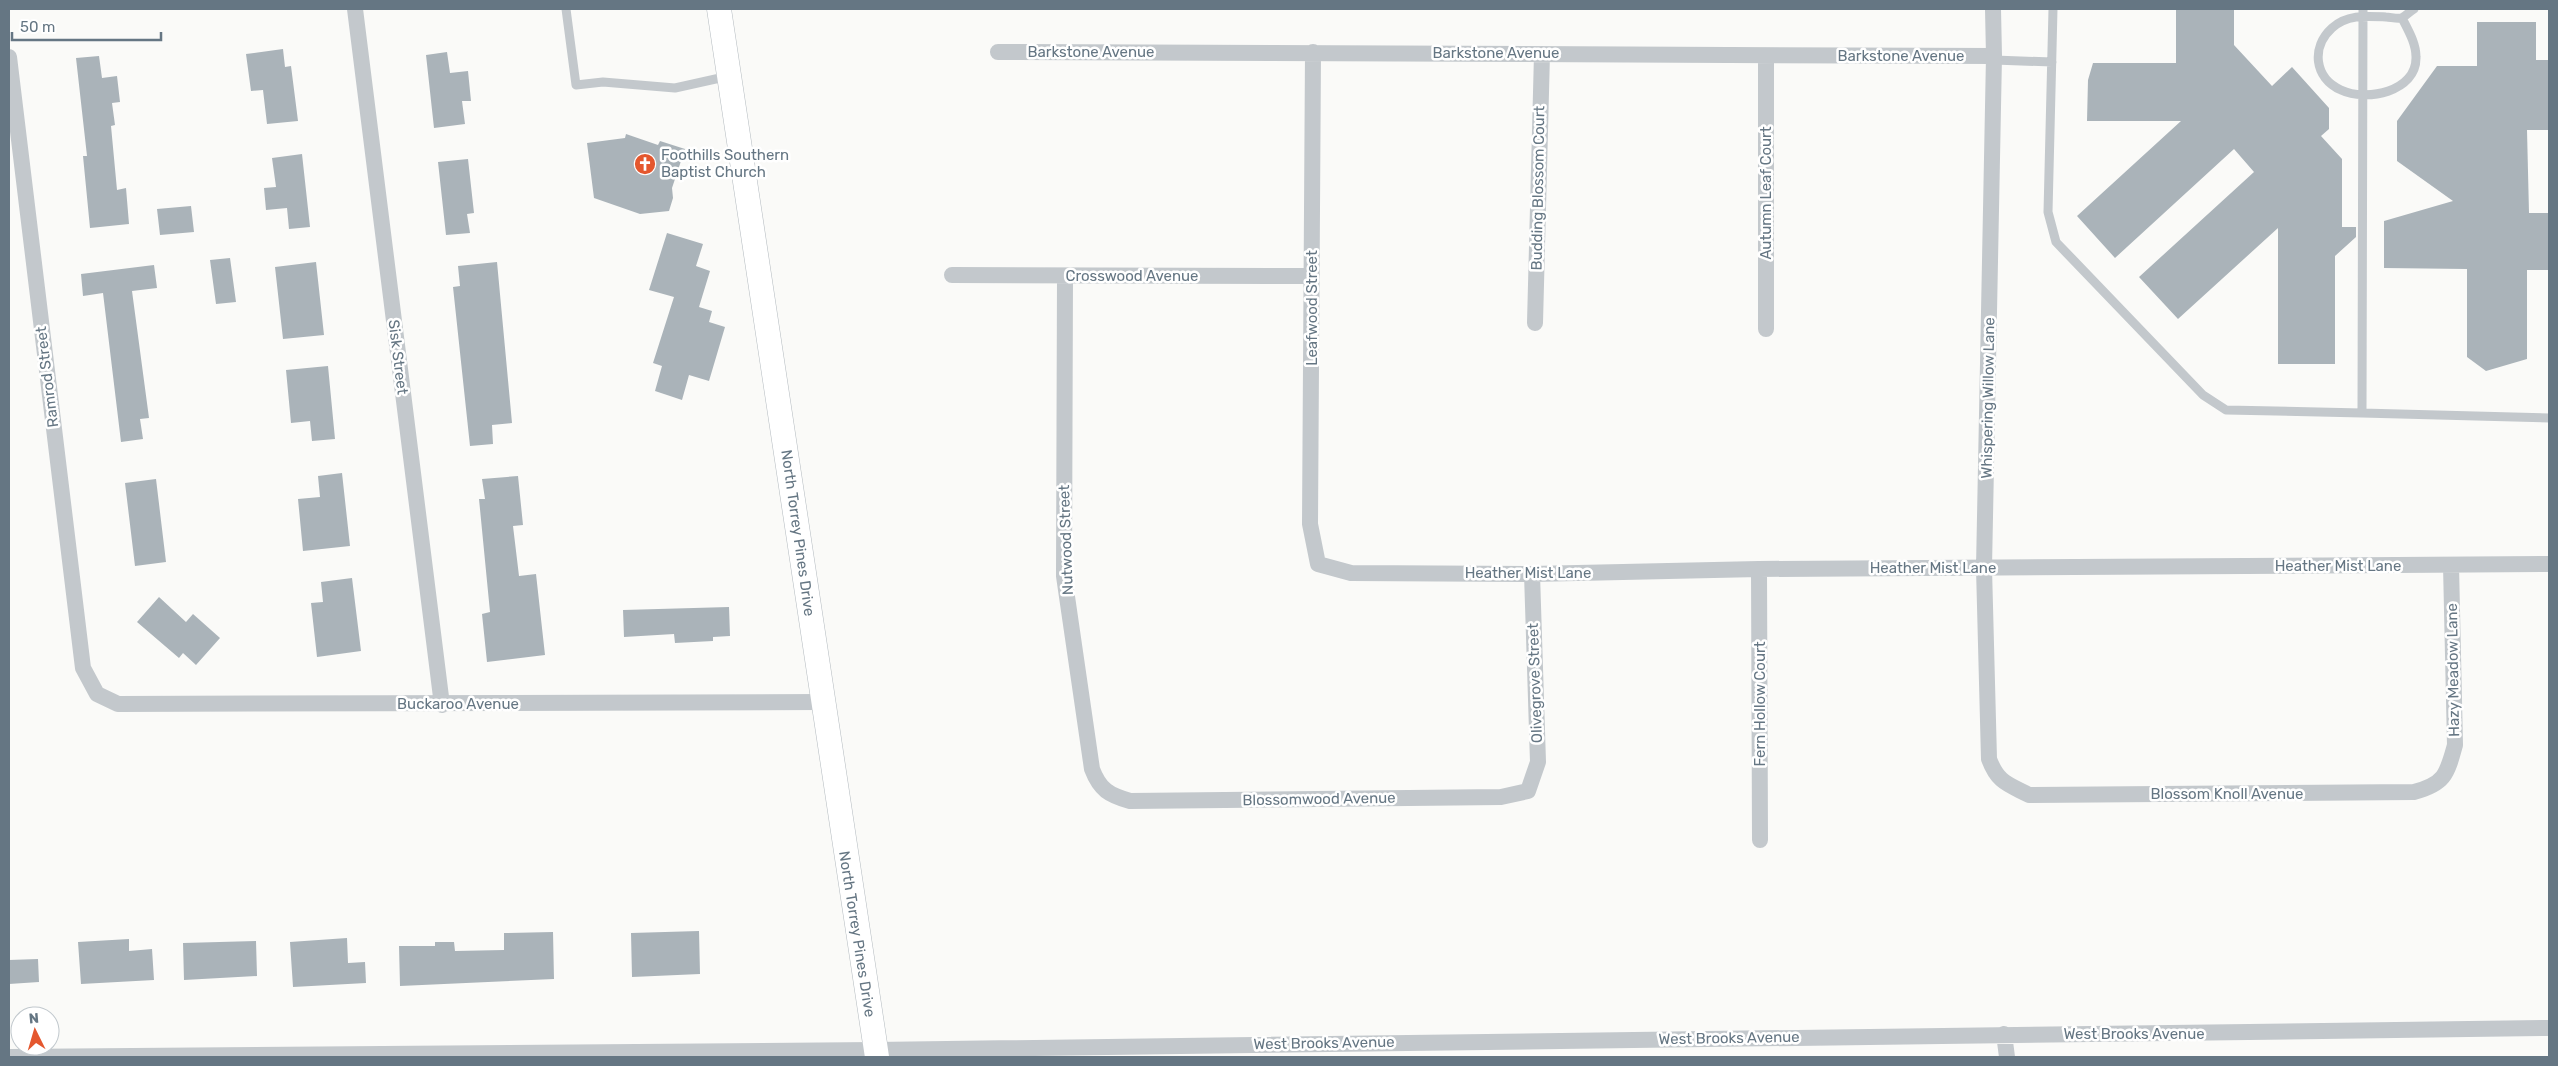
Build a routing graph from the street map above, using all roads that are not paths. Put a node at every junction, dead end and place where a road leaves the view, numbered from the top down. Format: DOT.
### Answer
graph roads {
  1 [pos="355,9"];
  2 [pos="566,9"];
  3 [pos="719,9"];
  4 [pos="1993,9"];
  5 [pos="2052,9"];
  6 [pos="2414,9"];
  7 [pos="2363,12"];
  8 [pos="2402,18"];
  9 [pos="998,52"];
  10 [pos="1313,52"];
  11 [pos="1542,54"];
  12 [pos="9,57"];
  13 [pos="1766,57"];
  14 [pos="1994,58"];
  15 [pos="2052,62"];
  16 [pos="730,76"];
  17 [pos="2364,93"];
  18 [pos="952,275"];
  19 [pos="1065,276"];
  20 [pos="1312,276"];
  21 [pos="1535,323"];
  22 [pos="1766,329"];
  23 [pos="2362,413"];
  24 [pos="2549,418"];
  25 [pos="1318,564"];
  26 [pos="2549,564"];
  27 [pos="2451,565"];
  28 [pos="1984,568"];
  29 [pos="1759,569"];
  30 [pos="1532,574"];
  31 [pos="97,694"];
  32 [pos="822,702"];
  33 [pos="442,705"];
  34 [pos="2448,773"];
  35 [pos="2004,782"];
  36 [pos="1528,790"];
  37 [pos="1110,795"];
  38 [pos="1760,840"];
  39 [pos="2549,1028"];
  40 [pos="2004,1034"];
  41 [pos="876,1054"];
  42 [pos="9,1057"];
  43 [pos="2007,1057"];
  1 -- 33 [label="street, Sisk Street"];
  2 -- 16 [label="lane"];
  3 -- 16 [label="main road, North Torrey Pines Drive"];
  4 -- 14 [label="street, Whispering Willow Lane"];
  5 -- 15 [label="lane"];
  6 -- 8 [label="lane"];
  7 -- 8 [label="lane"];
  7 -- 17 [label="lane"];
  7 -- 17 [label="lane"];
  8 -- 17 [label="lane"];
  9 -- 10 [label="street, Barkstone Avenue"];
  10 -- 11 [label="street, Barkstone Avenue"];
  10 -- 20 [label="street, Leafwood Street"];
  11 -- 13 [label="street, Barkstone Avenue"];
  11 -- 21 [label="street, Budding Blossom Court"];
  12 -- 31 [label="street, Ramrod Street"];
  13 -- 14 [label="street, Barkstone Avenue"];
  13 -- 22 [label="street, Autumn Leaf Court"];
  14 -- 15 [label="lane"];
  14 -- 28 [label="street, Whispering Willow Lane"];
  15 -- 23 [label="lane"];
  16 -- 32 [label="main road, North Torrey Pines Drive"];
  17 -- 23 [label="lane"];
  18 -- 19 [label="street, Crosswood Avenue"];
  19 -- 20 [label="street, Crosswood Avenue"];
  19 -- 37 [label="street, Nutwood Street"];
  20 -- 25 [label="street, Leafwood Street"];
  23 -- 24 [label="lane"];
  25 -- 30 [label="street, Heather Mist Lane"];
  26 -- 27 [label="street, Heather Mist Lane"];
  27 -- 28 [label="street, Heather Mist Lane"];
  27 -- 34 [label="street, Hazy Meadow Lane"];
  28 -- 29 [label="street, Heather Mist Lane"];
  28 -- 35 [label="street, Whispering Willow Lane"];
  29 -- 30 [label="street, Heather Mist Lane"];
  29 -- 38 [label="street, Fern Hollow Court"];
  30 -- 36 [label="street, Olivegrove Street"];
  31 -- 33 [label="street, Buckaroo Avenue"];
  32 -- 33 [label="street, Buckaroo Avenue"];
  32 -- 41 [label="main road, North Torrey Pines Drive"];
  34 -- 35 [label="street, Blossom Knoll Avenue"];
  36 -- 37 [label="street, Blossomwood Avenue"];
  39 -- 40 [label="street, West Brooks Avenue"];
  40 -- 41 [label="street, West Brooks Avenue"];
  40 -- 43 [label="street"];
  41 -- 42 [label="street, West Brooks Avenue"];
}
